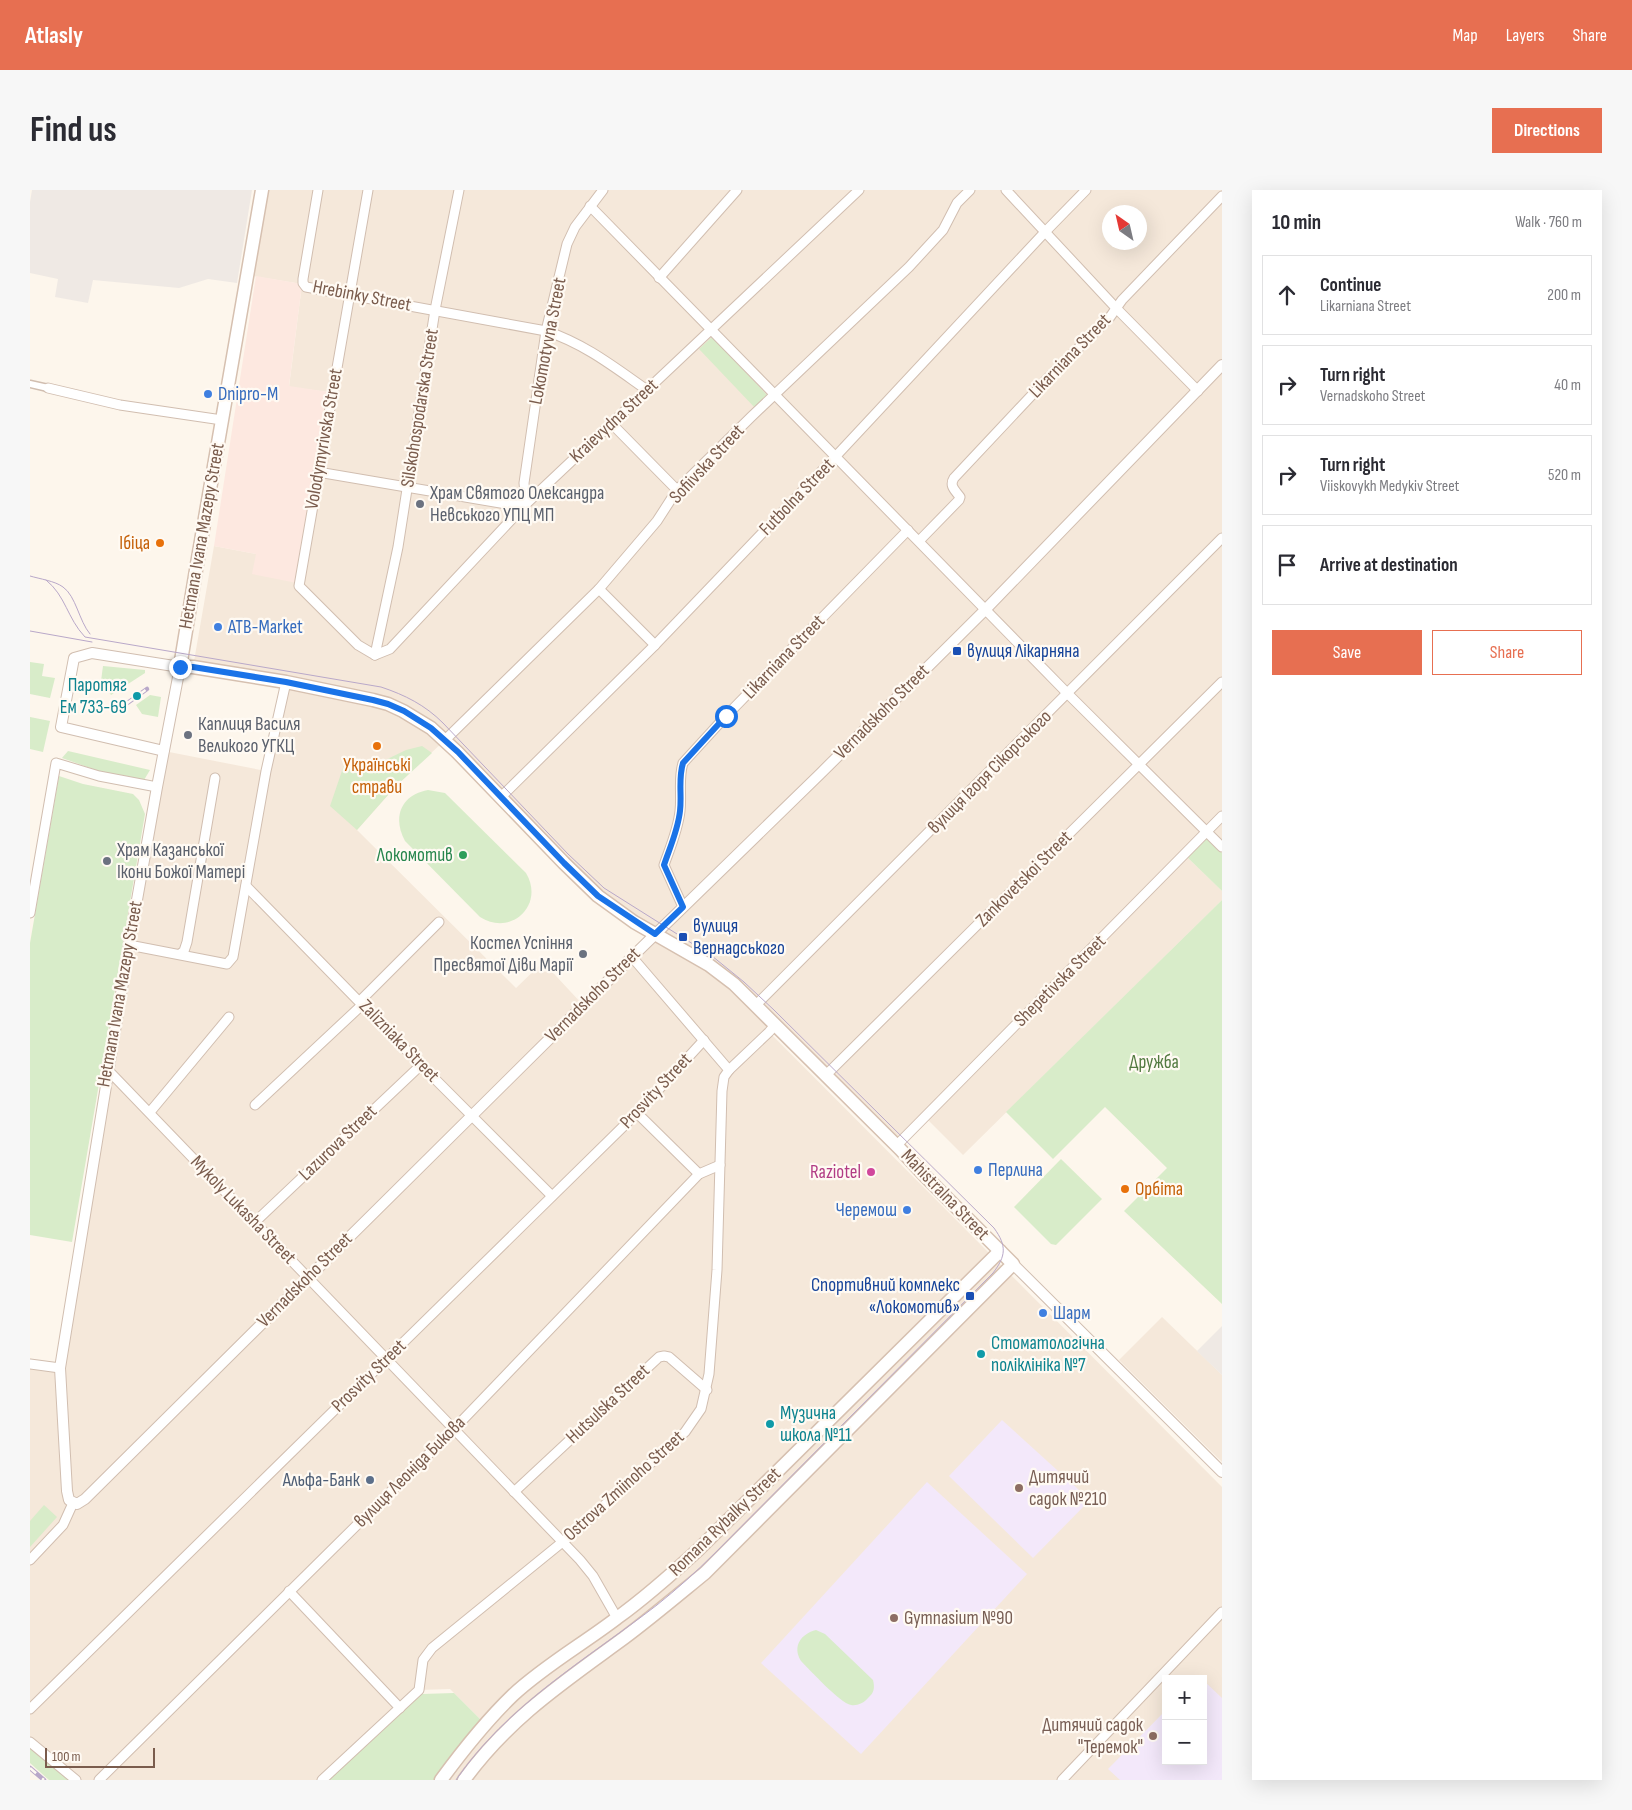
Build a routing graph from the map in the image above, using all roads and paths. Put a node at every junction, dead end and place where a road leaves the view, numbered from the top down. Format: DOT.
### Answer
graph roads {
  1 [pos="262,190"];
  2 [pos="318,190"];
  3 [pos="368,190"];
  4 [pos="459,190"];
  5 [pos="603,190"];
  6 [pos="737,190"];
  7 [pos="859,190"];
  8 [pos="970,190"];
  9 [pos="1006,190"];
  10 [pos="1086,190"];
  11 [pos="1222,196"];
  12 [pos="590,206"];
  13 [pos="1045,232"];
  14 [pos="659,278"];
  15 [pos="349,294"];
  16 [pos="1116,308"];
  17 [pos="436,310"];
  18 [pos="711,330"];
  19 [pos="546,331"];
  20 [pos="1222,365"];
  21 [pos="30,384"];
  22 [pos="48,388"];
  23 [pos="647,390"];
  24 [pos="1198,390"];
  25 [pos="774,396"];
  26 [pos="222,420"];
  27 [pos="611,423"];
  28 [pos="836,456"];
  29 [pos="318,472"];
  30 [pos="407,486"];
  31 [pos="677,490"];
  32 [pos="526,504"];
  33 [pos="908,530"];
  34 [pos="1222,538"];
  35 [pos="919,541"];
  36 [pos="599,589"];
  37 [pos="986,610"];
  38 [pos="655,645"];
  39 [pos="376,655"];
  40 [pos="180,667"];
  41 [pos="286,682"];
  42 [pos="1222,682"];
  43 [pos="1068,694"];
  44 [pos="445,740"];
  45 [pos="164,751"];
  46 [pos="1140,765"];
  47 [pos="215,778"];
  48 [pos="157,787"];
  49 [pos="501,798"];
  50 [pos="1222,816"];
  51 [pos="1206,832"];
  52 [pos="1222,847"];
  53 [pos="246,886"];
  54 [pos="683,907"];
  55 [pos="30,913"];
  56 [pos="439,922"];
  57 [pos="655,934"];
  58 [pos="128,945"];
  59 [pos="180,954"];
  60 [pos="632,957"];
  61 [pos="361,1002"];
  62 [pos="756,1005"];
  63 [pos="229,1017"];
  64 [pos="775,1024"];
  65 [pos="704,1040"];
  66 [pos="420,1065"];
  67 [pos="107,1069"];
  68 [pos="729,1070"];
  69 [pos="826,1075"];
  70 [pos="255,1105"];
  71 [pos="150,1112"];
  72 [pos="637,1113"];
  73 [pos="472,1116"];
  74 [pos="897,1145"];
  75 [pos="720,1166"];
  76 [pos="700,1174"];
  77 [pos="552,1196"];
  78 [pos="256,1222"];
  79 [pos="1000,1251"];
  80 [pos="1013,1264"];
  81 [pos="308,1278"];
  82 [pos="387,1359"];
  83 [pos="30,1364"];
  84 [pos="60,1368"];
  85 [pos="707,1390"];
  86 [pos="454,1429"];
  87 [pos="1222,1472"];
  88 [pos="514,1492"];
  89 [pos="73,1503"];
  90 [pos="562,1543"];
  91 [pos="30,1560"];
  92 [pos="290,1592"];
  93 [pos="1222,1612"];
  94 [pos="617,1618"];
  95 [pos="30,1708"];
  96 [pos="400,1708"];
  97 [pos="30,1742"];
  98 [pos="76,1780"];
  99 [pos="98,1780"];
  100 [pos="322,1780"];
  101 [pos="442,1780"];
  102 [pos="464,1780"];
  103 [pos="1062,1780"];
  1 -- 26 [label="main road, Hetmana Ivana Mazepy Street"];
  2 -- 15 [label="street, Hrebinky Street"];
  3 -- 15 [label="street, Volodymyrivska Street"];
  4 -- 17 [label="street, Silskohospodarska Street"];
  5 -- 12 [label="street, Lokomotyvna Street"];
  6 -- 14 [label="street"];
  7 -- 18 [label="street, Kraievydna Street"];
  8 -- 25 [label="street, Sofiivska Street"];
  9 -- 13 [label="street"];
  10 -- 13 [label="street, Futbolna Street"];
  11 -- 16 [label="street, Likarniana Street"];
  12 -- 14 [label="street"];
  12 -- 19 [label="street, Lokomotyvna Street"];
  13 -- 16 [label="street"];
  13 -- 28 [label="street, Futbolna Street"];
  14 -- 18 [label="street"];
  15 -- 17 [label="street, Hrebinky Street"];
  15 -- 29 [label="street, Volodymyrivska Street"];
  16 -- 24 [label="street"];
  16 -- 35 [label="street, Likarniana Street"];
  17 -- 19 [label="street, Hrebinky Street"];
  17 -- 30 [label="street, Silskohospodarska Street"];
  18 -- 23 [label="street, Kraievydna Street"];
  18 -- 25 [label="street"];
  19 -- 23 [label="street, Hrebinky Street"];
  19 -- 32 [label="street, Lokomotyvna Street"];
  20 -- 24 [label="street, Vernadskoho Street"];
  21 -- 22 [label="street"];
  22 -- 26 [label="street"];
  23 -- 27 [label="street, Kraievydna Street"];
  24 -- 37 [label="street, Vernadskoho Street"];
  25 -- 28 [label="street"];
  25 -- 31 [label="street, Sofiivska Street"];
  26 -- 40 [label="main road, Hetmana Ivana Mazepy Street"];
  27 -- 31 [label="street"];
  27 -- 32 [label="street, Kraievydna Street"];
  28 -- 33 [label="street"];
  28 -- 38 [label="street, Futbolna Street"];
  29 -- 30 [label="street"];
  29 -- 39 [label="street, Volodymyrivska Street"];
  30 -- 32 [label="street"];
  30 -- 39 [label="street, Silskohospodarska Street"];
  31 -- 36 [label="street, Sofiivska Street"];
  32 -- 39 [label="street, Kraievydna Street"];
  33 -- 35 [label="street"];
  33 -- 54 [label="street, Likarniana Street"];
  34 -- 43 [label="street, вулиця Ігоря Сікорського"];
  35 -- 37 [label="street"];
  36 -- 38 [label="street"];
  36 -- 44 [label="street, Sofiivska Street"];
  37 -- 43 [label="street"];
  37 -- 54 [label="street, Vernadskoho Street"];
  38 -- 49 [label="street, Futbolna Street"];
  40 -- 41 [label="main road, Mahistralna Street"];
  40 -- 45 [label="street, Hetmana Ivana Mazepy Street"];
  40 -- 45 [label="street"];
  41 -- 44 [label="main road, Mahistralna Street"];
  41 -- 53 [label="street"];
  42 -- 46 [label="street, Zankovetskoi Street"];
  43 -- 46 [label="street"];
  43 -- 62 [label="street, вулиця Ігоря Сікорського"];
  44 -- 49 [label="main road, Mahistralna Street"];
  45 -- 48 [label="street, Hetmana Ivana Mazepy Street"];
  46 -- 51 [label="street"];
  46 -- 69 [label="street, Zankovetskoi Street"];
  47 -- 59 [label="street"];
  48 -- 55 [label="street"];
  48 -- 58 [label="street, Hetmana Ivana Mazepy Street"];
  49 -- 57 [label="main road, Mahistralna Street"];
  50 -- 51 [label="street, Shepetivska Street"];
  51 -- 52 [label="street"];
  51 -- 74 [label="street, Shepetivska Street"];
  53 -- 59 [label="street"];
  53 -- 61 [label="street, Zalizniaka Street"];
  54 -- 57 [label="street, Vernadskoho Street"];
  56 -- 61 [label="street"];
  57 -- 60 [label="street, Vernadskoho Street"];
  57 -- 62 [label="main road, Mahistralna Street"];
  58 -- 59 [label="street"];
  58 -- 67 [label="street, Hetmana Ivana Mazepy Street"];
  60 -- 65 [label="street"];
  60 -- 73 [label="street, Vernadskoho Street"];
  61 -- 66 [label="street, Zalizniaka Street"];
  61 -- 70 [label="street"];
  62 -- 64 [label="main road, Mahistralna Street"];
  63 -- 71 [label="street"];
  64 -- 68 [label="street"];
  64 -- 69 [label="main road, Mahistralna Street"];
  65 -- 68 [label="street"];
  65 -- 72 [label="street, Prosvity Street"];
  66 -- 73 [label="street, Zalizniaka Street"];
  66 -- 78 [label="street, Lazurova Street"];
  67 -- 71 [label="street, Mykoly Lukasha Street"];
  67 -- 84 [label="street, Hetmana Ivana Mazepy Street"];
  68 -- 75 [label="street, Ostrova Zmiinoho Street"];
  69 -- 74 [label="main road, Mahistralna Street"];
  71 -- 78 [label="street, Mykoly Lukasha Street"];
  72 -- 76 [label="street"];
  72 -- 77 [label="street, Prosvity Street"];
  73 -- 77 [label="street, Zalizniaka Street"];
  73 -- 81 [label="street, Vernadskoho Street"];
  74 -- 79 [label="main road, Mahistralna Street"];
  75 -- 76 [label="street, вулиця Леоніда Бикова"];
  75 -- 85 [label="street, Ostrova Zmiinoho Street"];
  76 -- 86 [label="street, вулиця Леоніда Бикова"];
  77 -- 82 [label="street, Prosvity Street"];
  78 -- 81 [label="street, Mykoly Lukasha Street"];
  79 -- 80 [label="main road, Mahistralna Street"];
  79 -- 94 [label="main road, Romana Rybalky Street"];
  80 -- 87 [label="street, Mahistralna Street"];
  80 -- 102 [label="main road, Romana Rybalky Street"];
  81 -- 82 [label="street, Mykoly Lukasha Street"];
  81 -- 89 [label="street, Vernadskoho Street"];
  82 -- 86 [label="street, Mykoly Lukasha Street"];
  82 -- 95 [label="street, Prosvity Street"];
  83 -- 84 [label="street"];
  84 -- 89 [label="street, Hetmana Ivana Mazepy Street"];
  85 -- 88 [label="street, Hutsulska Street"];
  85 -- 90 [label="street, Ostrova Zmiinoho Street"];
  86 -- 88 [label="street, Mykoly Lukasha Street"];
  86 -- 92 [label="street, вулиця Леоніда Бикова"];
  88 -- 90 [label="street, Mykoly Lukasha Street"];
  89 -- 91 [label="street"];
  90 -- 94 [label="street, Mykoly Lukasha Street"];
  90 -- 96 [label="street, Ostrova Zmiinoho Street"];
  92 -- 96 [label="street"];
  92 -- 99 [label="street, вулиця Леоніда Бикова"];
  93 -- 103 [label="street"];
  94 -- 101 [label="main road, Romana Rybalky Street"];
  96 -- 100 [label="street, Ostrova Zmiinoho Street"];
  97 -- 98 [label="street"];
}
